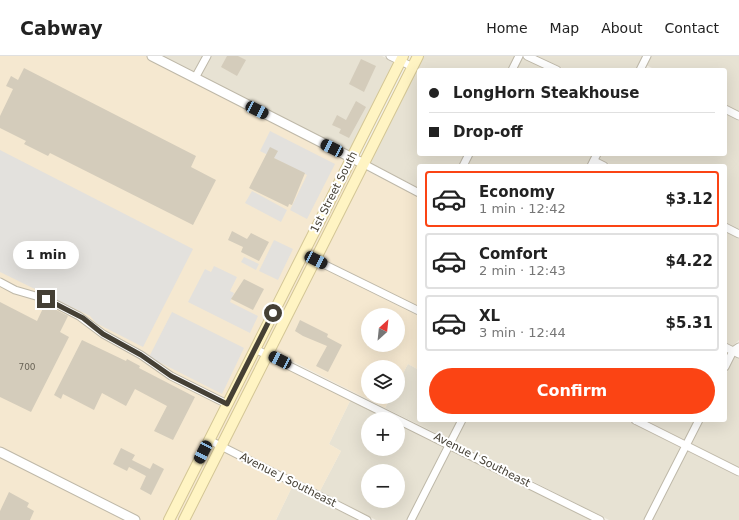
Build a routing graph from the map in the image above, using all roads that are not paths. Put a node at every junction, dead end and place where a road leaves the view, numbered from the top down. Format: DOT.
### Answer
graph roads {
  1 [pos="152,56"];
  2 [pos="207,56"];
  3 [pos="390,56"];
  4 [pos="418,56"];
  5 [pos="520,56"];
  6 [pos="527,56"];
  7 [pos="647,56"];
  8 [pos="402,59"];
  9 [pos="413,67"];
  10 [pos="513,68"];
  11 [pos="553,68"];
  12 [pos="643,68"];
  13 [pos="195,78"];
  14 [pos="727,110"];
  15 [pos="739,116"];
  16 [pos="351,158"];
  17 [pos="364,164"];
  18 [pos="417,191"];
  19 [pos="727,228"];
  20 [pos="739,234"];
  21 [pos="303,254"];
  22 [pos="316,260"];
  23 [pos="0,282"];
  24 [pos="417,311"];
  25 [pos="255,348"];
  26 [pos="727,348"];
  27 [pos="737,351"];
  28 [pos="267,353"];
  29 [pos="727,365"];
  30 [pos="227,404"];
  31 [pos="461,422"];
  32 [pos="639,422"];
  33 [pos="698,422"];
  34 [pos="209,440"];
  35 [pos="450,444"];
  36 [pos="221,446"];
  37 [pos="686,446"];
  38 [pos="0,452"];
  39 [pos="739,472"];
  40 [pos="135,520"];
  41 [pos="169,520"];
  42 [pos="184,520"];
  43 [pos="367,520"];
  44 [pos="411,520"];
  45 [pos="600,520"];
  46 [pos="648,520"];
  1 -- 13 [label="street"];
  2 -- 13 [label="street"];
  3 -- 8 [label="street"];
  4 -- 9 [label="main road, 1st Street South"];
  5 -- 10 [label="street"];
  6 -- 11 [label="street"];
  7 -- 12 [label="street"];
  8 -- 9 [label="street"];
  8 -- 16 [label="main road, 1st Street South"];
  9 -- 17 [label="main road, 1st Street South"];
  13 -- 16 [label="street"];
  14 -- 15 [label="street"];
  16 -- 17 [label="street"];
  16 -- 21 [label="main road, 1st Street South"];
  17 -- 18 [label="street"];
  17 -- 22 [label="main road, 1st Street South"];
  19 -- 20 [label="street"];
  21 -- 22 [label="street"];
  21 -- 25 [label="main road, 1st Street South"];
  22 -- 24 [label="street"];
  22 -- 28 [label="main road, 1st Street South"];
  23 -- 30 [label="street"];
  25 -- 28 [label="street, Avenue I Southeast"];
  25 -- 30 [label="main road, 1st Street South"];
  26 -- 27 [label="street"];
  27 -- 29 [label="street"];
  28 -- 35 [label="street, Avenue I Southeast"];
  28 -- 36 [label="main road, 1st Street South"];
  30 -- 34 [label="main road, 1st Street South"];
  31 -- 35 [label="street"];
  32 -- 37 [label="street"];
  33 -- 37 [label="street"];
  34 -- 36 [label="street, Avenue J Southeast"];
  34 -- 41 [label="main road, 1st Street South"];
  35 -- 44 [label="street"];
  35 -- 45 [label="street, Avenue I Southeast"];
  36 -- 42 [label="main road, 1st Street South"];
  36 -- 43 [label="street, Avenue J Southeast"];
  37 -- 39 [label="street"];
  37 -- 46 [label="street"];
  38 -- 40 [label="street"];
}
